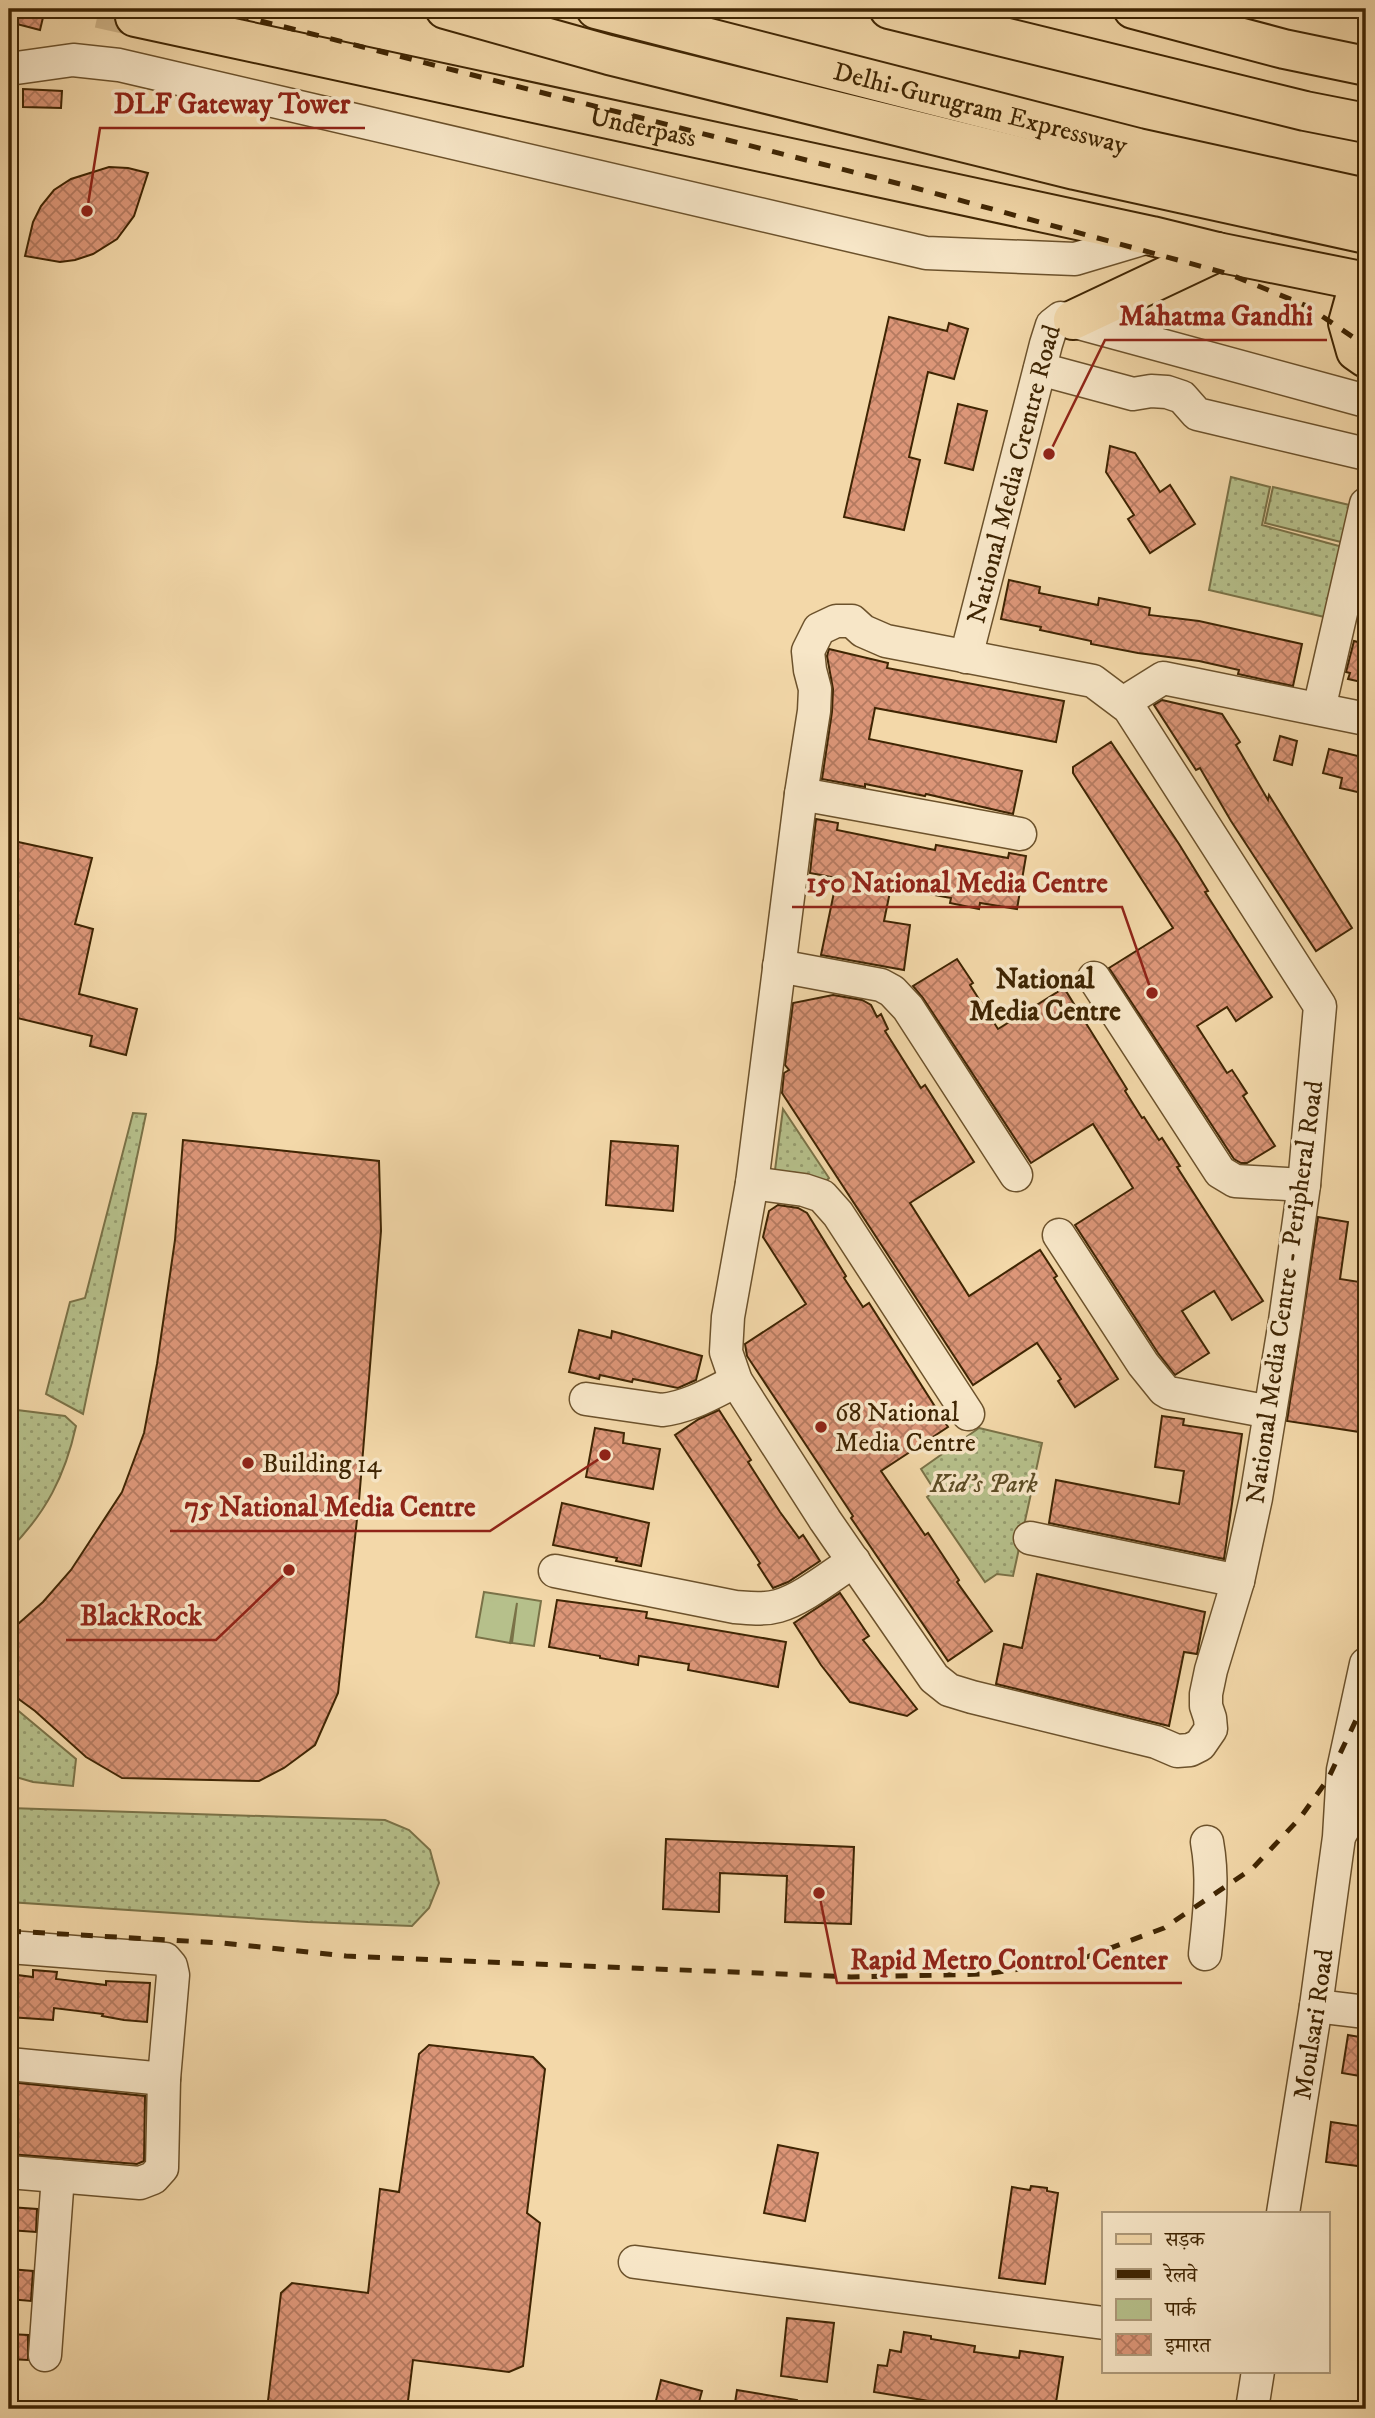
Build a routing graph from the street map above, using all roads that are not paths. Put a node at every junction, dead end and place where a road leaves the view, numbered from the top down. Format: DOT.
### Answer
graph roads {
  1 [pos="444,9"];
  2 [pos="596,9"];
  3 [pos="889,9"];
  4 [pos="1133,9"];
  5 [pos="1219,9"];
  6 [pos="135,18"];
  7 [pos="1284,49"];
  8 [pos="1366,66"];
  9 [pos="9,69"];
  10 [pos="1366,123"];
  11 [pos="1366,198"];
  12 [pos="1366,234"];
  13 [pos="1152,236"];
  14 [pos="1217,252"];
  15 [pos="1363,281"];
  16 [pos="1073,320"];
  17 [pos="1366,358"];
  18 [pos="1040,369"];
  19 [pos="1366,401"];
  20 [pos="1366,454"];
  21 [pos="1366,504"];
  22 [pos="966,657"];
  23 [pos="1123,704"];
  24 [pos="1319,709"];
  25 [pos="1366,719"];
  26 [pos="801,794"];
  27 [pos="1020,834"];
  28 [pos="779,966"];
  29 [pos="1094,978"];
  30 [pos="1016,1175"];
  31 [pos="752,1183"];
  32 [pos="1304,1185"];
  33 [pos="1059,1235"];
  34 [pos="736,1381"];
  35 [pos="586,1399"];
  36 [pos="1270,1412"];
  37 [pos="968,1414"];
  38 [pos="1030,1538"];
  39 [pos="854,1561"];
  40 [pos="555,1571"];
  41 [pos="1238,1581"];
  42 [pos="1366,1664"];
  43 [pos="1366,1790"];
  44 [pos="1339,1837"];
  45 [pos="1207,1842"];
  46 [pos="9,1947"];
  47 [pos="1205,1954"];
  48 [pos="1316,2006"];
  49 [pos="1366,2012"];
  50 [pos="9,2064"];
  51 [pos="164,2080"];
  52 [pos="9,2172"];
  53 [pos="58,2176"];
  54 [pos="1283,2212"];
  55 [pos="635,2262"];
  56 [pos="1102,2323"];
  57 [pos="46,2355"];
  58 [pos="1258,2372"];
  59 [pos="1252,2409"];
  1 -- 12 [label="main road"];
  2 -- 11 [label="main road, Delhi-Gurugram Expressway"];
  3 -- 10 [label="main road"];
  4 -- 7 [label="main road"];
  5 -- 7 [label="main road"];
  6 -- 13 [label="main road, Underpass"];
  7 -- 8 [label="main road"];
  9 -- 13 [label="street"];
  13 -- 14 [label="main road, Underpass"];
  14 -- 15 [label="main road, Underpass"];
  14 -- 16 [label="main road"];
  15 -- 17 [label="main road"];
  16 -- 18 [label="street, National Media Crentre Road"];
  16 -- 19 [label="street, National Media Crentre Road"];
  18 -- 20 [label="street"];
  18 -- 22 [label="street, National Media Crentre Road"];
  21 -- 24 [label="street"];
  22 -- 23 [label="street, National Media Centre - Peripheral Road"];
  22 -- 26 [label="street, National Media Centre - Peripheral Road"];
  23 -- 24 [label="street"];
  23 -- 32 [label="street, National Media Centre - Peripheral Road"];
  24 -- 25 [label="street"];
  26 -- 27 [label="street"];
  26 -- 28 [label="street, National Media Centre - Peripheral Road"];
  28 -- 30 [label="street"];
  28 -- 31 [label="street, National Media Centre - Peripheral Road"];
  29 -- 32 [label="street"];
  31 -- 34 [label="street, National Media Centre - Peripheral Road"];
  31 -- 37 [label="street"];
  32 -- 36 [label="street, National Media Centre - Peripheral Road"];
  33 -- 36 [label="street"];
  34 -- 35 [label="street"];
  34 -- 39 [label="street, National Media Centre - Peripheral Road"];
  36 -- 41 [label="street, National Media Centre - Peripheral Road"];
  38 -- 41 [label="street"];
  39 -- 40 [label="street"];
  39 -- 41 [label="street, National Media Centre - Peripheral Road"];
  42 -- 44 [label="street, Moulsari Road"];
  43 -- 44 [label="street, Moulsari Road"];
  44 -- 48 [label="street, Moulsari Road"];
  45 -- 47 [label="street"];
  46 -- 51 [label="street"];
  48 -- 49 [label="street"];
  48 -- 54 [label="street, Moulsari Road"];
  50 -- 51 [label="street"];
  51 -- 53 [label="street"];
  52 -- 53 [label="street"];
  53 -- 57 [label="street"];
  55 -- 56 [label="street"];
  58 -- 59 [label="street"];
}
